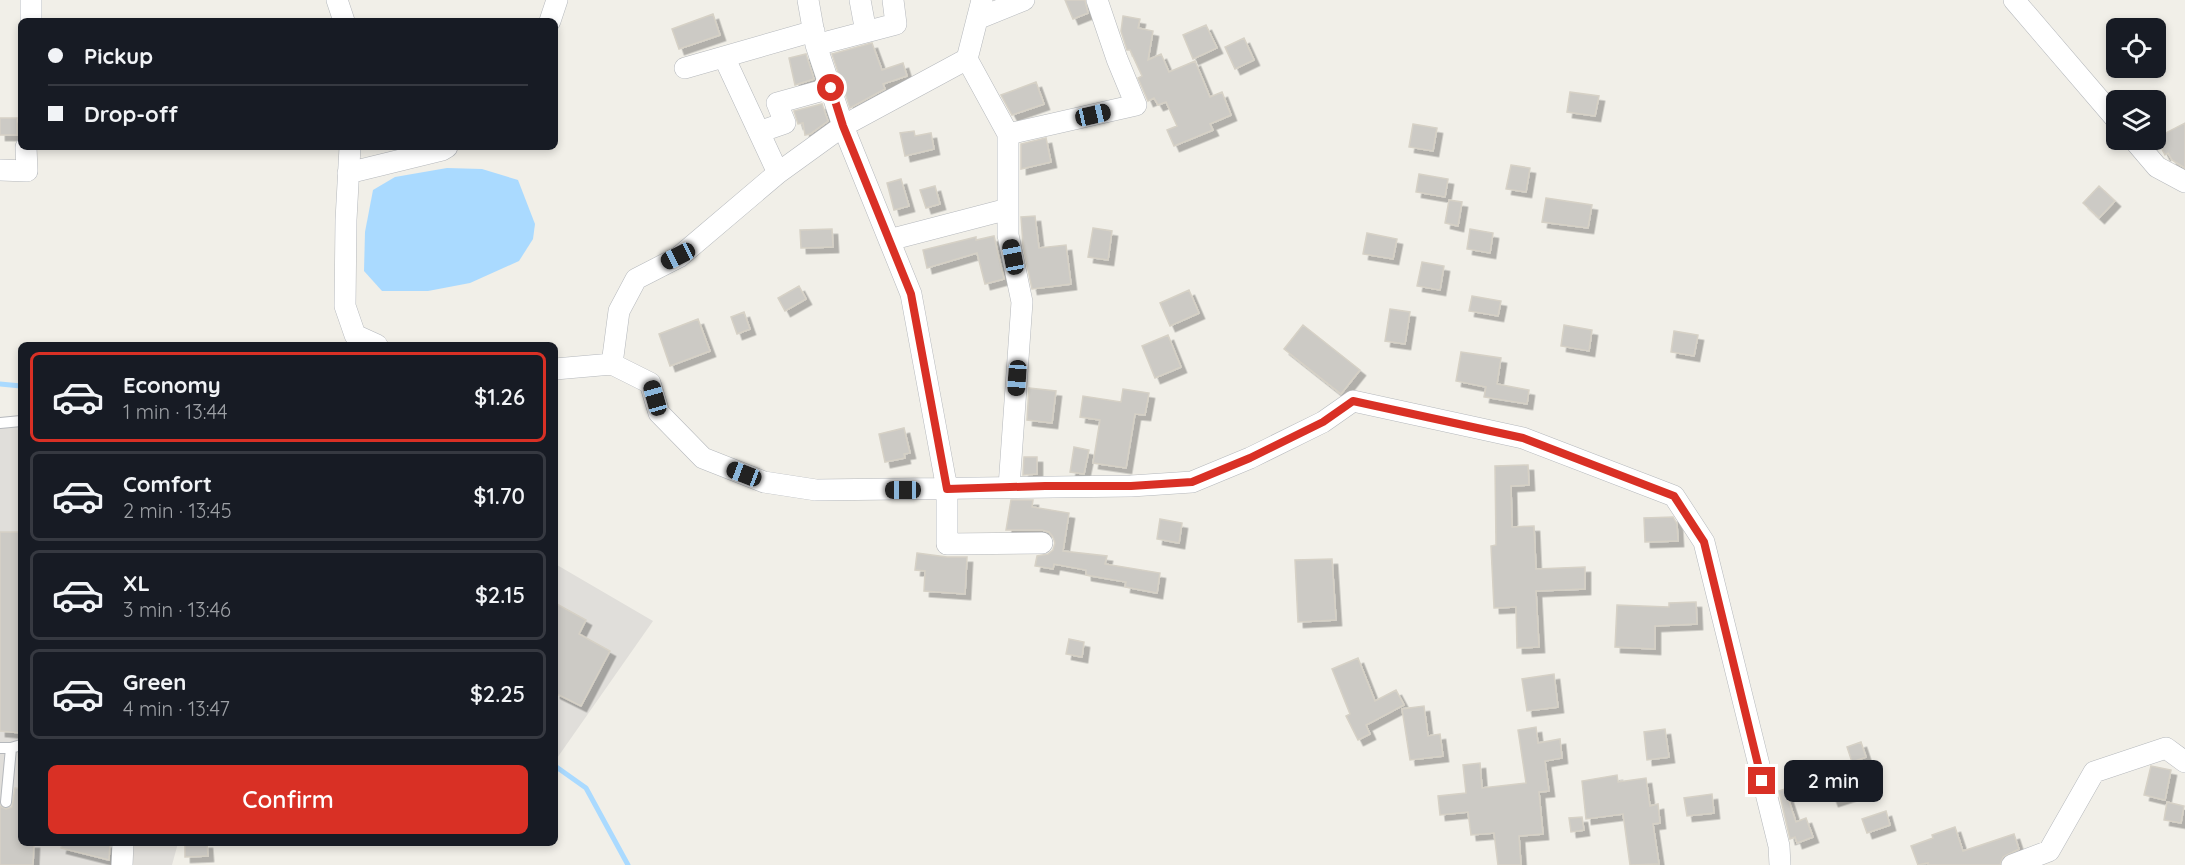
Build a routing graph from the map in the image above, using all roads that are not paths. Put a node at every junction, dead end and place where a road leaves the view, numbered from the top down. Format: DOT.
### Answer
graph roads {
  1 [pos="31,0"];
  2 [pos="337,0"];
  3 [pos="557,0"];
  4 [pos="808,0"];
  5 [pos="860,0"];
  6 [pos="893,0"];
  7 [pos="1024,0"];
  8 [pos="1097,0"];
  9 [pos="2014,0"];
  10 [pos="980,9"];
  11 [pos="31,18"];
  12 [pos="343,18"];
  13 [pos="551,18"];
  14 [pos="866,32"];
  15 [pos="815,38"];
  16 [pos="724,57"];
  17 [pos="966,59"];
  18 [pos="685,68"];
  19 [pos="831,88"];
  20 [pos="2106,107"];
  21 [pos="843,126"];
  22 [pos="759,132"];
  23 [pos="1008,134"];
  24 [pos="26,150"];
  25 [pos="350,150"];
  26 [pos="442,150"];
  27 [pos="2143,150"];
  28 [pos="0,170"];
  29 [pos="348,173"];
  30 [pos="778,173"];
  31 [pos="2185,182"];
  32 [pos="1008,209"];
  33 [pos="889,240"];
  34 [pos="370,342"];
  35 [pos="612,364"];
  36 [pos="558,369"];
  37 [pos="18,422"];
  38 [pos="0,423"];
  39 [pos="1009,487"];
  40 [pos="947,489"];
  41 [pos="1042,543"];
  42 [pos="11,747"];
  43 [pos="2185,762"];
  44 [pos="6,802"];
  45 [pos="123,846"];
  46 [pos="122,865"];
  47 [pos="1780,865"];
  48 [pos="2012,865"];
  1 -- 11 [label="street"];
  2 -- 12 [label="street"];
  3 -- 13 [label="street"];
  4 -- 15 [label="street"];
  5 -- 14 [label="street"];
  6 -- 14 [label="street"];
  7 -- 10 [label="street"];
  8 -- 23 [label="street"];
  9 -- 20 [label="street"];
  10 -- 17 [label="street"];
  14 -- 15 [label="street"];
  15 -- 16 [label="street"];
  15 -- 19 [label="street"];
  16 -- 18 [label="street"];
  16 -- 22 [label="street"];
  17 -- 21 [label="street"];
  17 -- 23 [label="street"];
  19 -- 21 [label="street"];
  19 -- 22 [label="street"];
  21 -- 30 [label="street"];
  21 -- 33 [label="street"];
  22 -- 30 [label="street"];
  23 -- 32 [label="street"];
  24 -- 28 [label="street"];
  25 -- 29 [label="street"];
  26 -- 29 [label="street"];
  27 -- 31 [label="street"];
  29 -- 34 [label="street"];
  30 -- 35 [label="street"];
  32 -- 33 [label="street"];
  32 -- 39 [label="street"];
  33 -- 40 [label="street"];
  35 -- 36 [label="street"];
  35 -- 40 [label="street"];
  37 -- 38 [label="lane"];
  39 -- 40 [label="street"];
  39 -- 47 [label="street"];
  40 -- 41 [label="street"];
  42 -- 44 [label="lane"];
  43 -- 48 [label="street"];
  45 -- 46 [label="street"];
}
